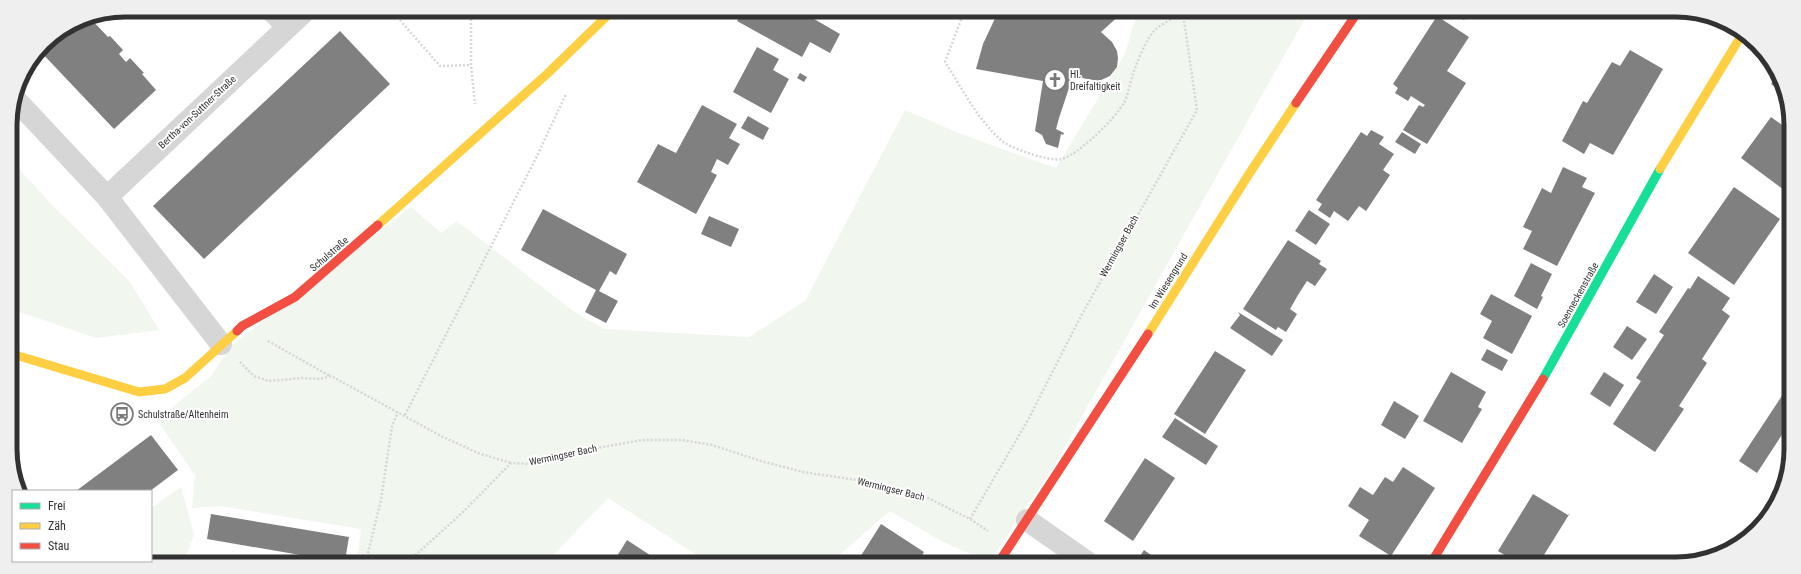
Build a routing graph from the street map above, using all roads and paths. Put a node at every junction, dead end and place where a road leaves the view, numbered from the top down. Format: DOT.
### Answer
graph roads {
  1 [pos="278,17"];
  2 [pos="298,17"];
  3 [pos="397,17"];
  4 [pos="472,17"];
  5 [pos="606,17"];
  6 [pos="962,17"];
  7 [pos="1176,17"];
  8 [pos="1184,17"];
  9 [pos="1354,17"];
  10 [pos="287,27"];
  11 [pos="1740,38"];
  12 [pos="471,66"];
  13 [pos="567,91"];
  14 [pos="19,105"];
  15 [pos="478,136"];
  16 [pos="107,197"];
  17 [pos="221,344"];
  18 [pos="280,348"];
  19 [pos="17,355"];
  20 [pos="331,376"];
  21 [pos="398,412"];
  22 [pos="405,415"];
  23 [pos="511,463"];
  24 [pos="1027,520"];
  25 [pos="367,557"];
  26 [pos="413,557"];
  27 [pos="1001,557"];
  28 [pos="1080,557"];
  29 [pos="1435,557"];
  1 -- 10 [label="street"];
  2 -- 10 [label="street, Bertha-von-Suttner-Straße"];
  3 -- 12 [label="path"];
  4 -- 12 [label="path"];
  5 -- 15 [label="street, Schulstraße"];
  6 -- 7 [label="path"];
  8 -- 23 [label="path, Wermingser Bach"];
  9 -- 24 [label="street, Im Wiesengrund"];
  10 -- 16 [label="street, Bertha-von-Suttner-Straße"];
  11 -- 29 [label="street, Soenneckenstraße"];
  12 -- 15 [label="path"];
  13 -- 22 [label="path"];
  14 -- 16 [label="street"];
  15 -- 17 [label="street, Schulstraße"];
  16 -- 17 [label="street"];
  17 -- 19 [label="street, Schulstraße"];
  17 -- 20 [label="path"];
  18 -- 20 [label="path"];
  20 -- 21 [label="path"];
  21 -- 22 [label="path"];
  21 -- 25 [label="path"];
  22 -- 23 [label="path"];
  23 -- 26 [label="path"];
  24 -- 27 [label="street, Im Wiesengrund"];
  24 -- 28 [label="street"];
}
